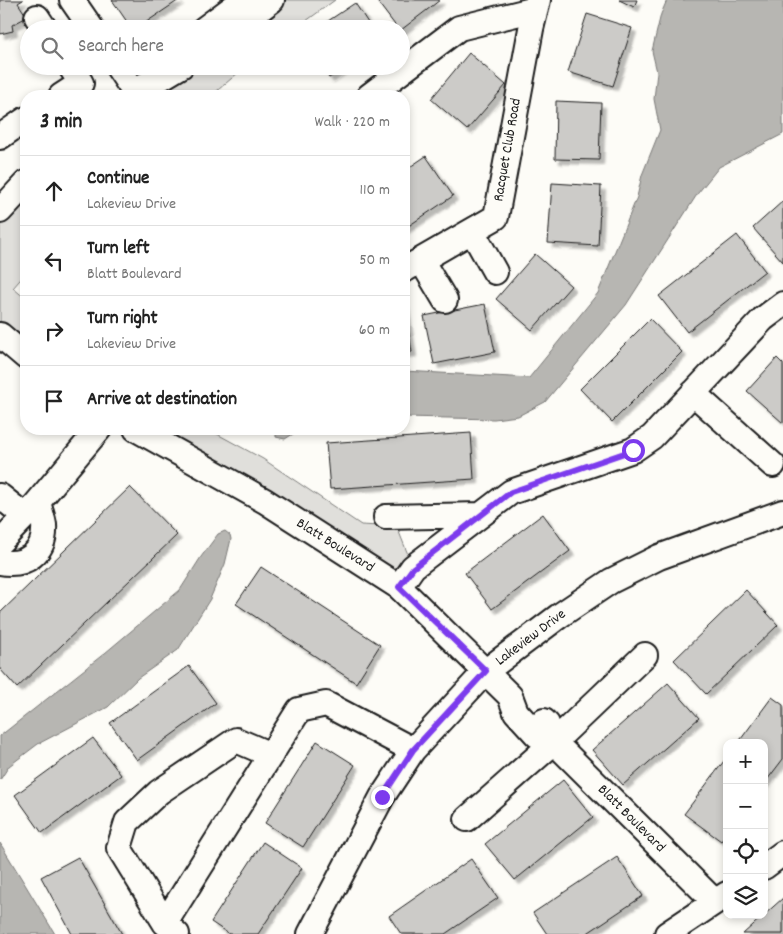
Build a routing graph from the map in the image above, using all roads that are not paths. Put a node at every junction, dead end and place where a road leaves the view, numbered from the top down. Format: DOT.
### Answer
graph roads {
  1 [pos="72,0"];
  2 [pos="243,0"];
  3 [pos="272,0"];
  4 [pos="537,4"];
  5 [pos="86,20"];
  6 [pos="216,20"];
  7 [pos="246,20"];
  8 [pos="410,65"];
  9 [pos="76,75"];
  10 [pos="121,75"];
  11 [pos="149,75"];
  12 [pos="166,75"];
  13 [pos="397,75"];
  14 [pos="70,90"];
  15 [pos="128,90"];
  16 [pos="132,90"];
  17 [pos="135,90"];
  18 [pos="377,90"];
  19 [pos="20,123"];
  20 [pos="0,137"];
  21 [pos="20,189"];
  22 [pos="0,211"];
  23 [pos="472,231"];
  24 [pos="412,265"];
  25 [pos="495,272"];
  26 [pos="445,300"];
  27 [pos="783,304"];
  28 [pos="0,335"];
  29 [pos="20,352"];
  30 [pos="693,393"];
  31 [pos="94,435"];
  32 [pos="147,435"];
  33 [pos="773,466"];
  34 [pos="0,496"];
  35 [pos="31,509"];
  36 [pos="783,512"];
  37 [pos="481,516"];
  38 [pos="386,517"];
  39 [pos="0,542"];
  40 [pos="0,562"];
  41 [pos="399,587"];
  42 [pos="645,655"];
  43 [pos="486,671"];
  44 [pos="550,738"];
  45 [pos="413,750"];
  46 [pos="270,755"];
  47 [pos="467,819"];
  48 [pos="783,853"];
  49 [pos="768,864"];
  50 [pos="721,898"];
  51 [pos="171,928"];
  52 [pos="310,934"];
  53 [pos="667,934"];
  1 -- 5 [label="street"];
  2 -- 6 [label="street"];
  3 -- 7 [label="street"];
  4 -- 8 [label="street, Racquet Club Road"];
  4 -- 23 [label="street, Racquet Club Road"];
  9 -- 14 [label="street"];
  10 -- 15 [label="street"];
  11 -- 16 [label="street"];
  12 -- 17 [label="street"];
  13 -- 18 [label="street, Racquet Club Road"];
  19 -- 20 [label="street"];
  21 -- 22 [label="street"];
  23 -- 24 [label="street, Racquet Club Road"];
  23 -- 25 [label="street"];
  24 -- 26 [label="street"];
  27 -- 30 [label="street"];
  28 -- 29 [label="street"];
  30 -- 33 [label="street"];
  30 -- 37 [label="street"];
  31 -- 35 [label="street"];
  32 -- 41 [label="street, Blatt Boulevard"];
  34 -- 35 [label="street"];
  35 -- 39 [label="street"];
  35 -- 40 [label="street"];
  36 -- 43 [label="street, Lakeview Drive"];
  37 -- 38 [label="street"];
  37 -- 41 [label="street"];
  41 -- 43 [label="street, Blatt Boulevard"];
  42 -- 44 [label="street"];
  43 -- 44 [label="street, Blatt Boulevard"];
  43 -- 45 [label="street, Lakeview Drive"];
  44 -- 47 [label="street"];
  44 -- 50 [label="street, Blatt Boulevard"];
  45 -- 46 [label="street"];
  45 -- 52 [label="street, Lakeview Drive"];
  46 -- 51 [label="street"];
  46 -- 51 [label="street"];
  48 -- 49 [label="street"];
  50 -- 53 [label="street"];
}
